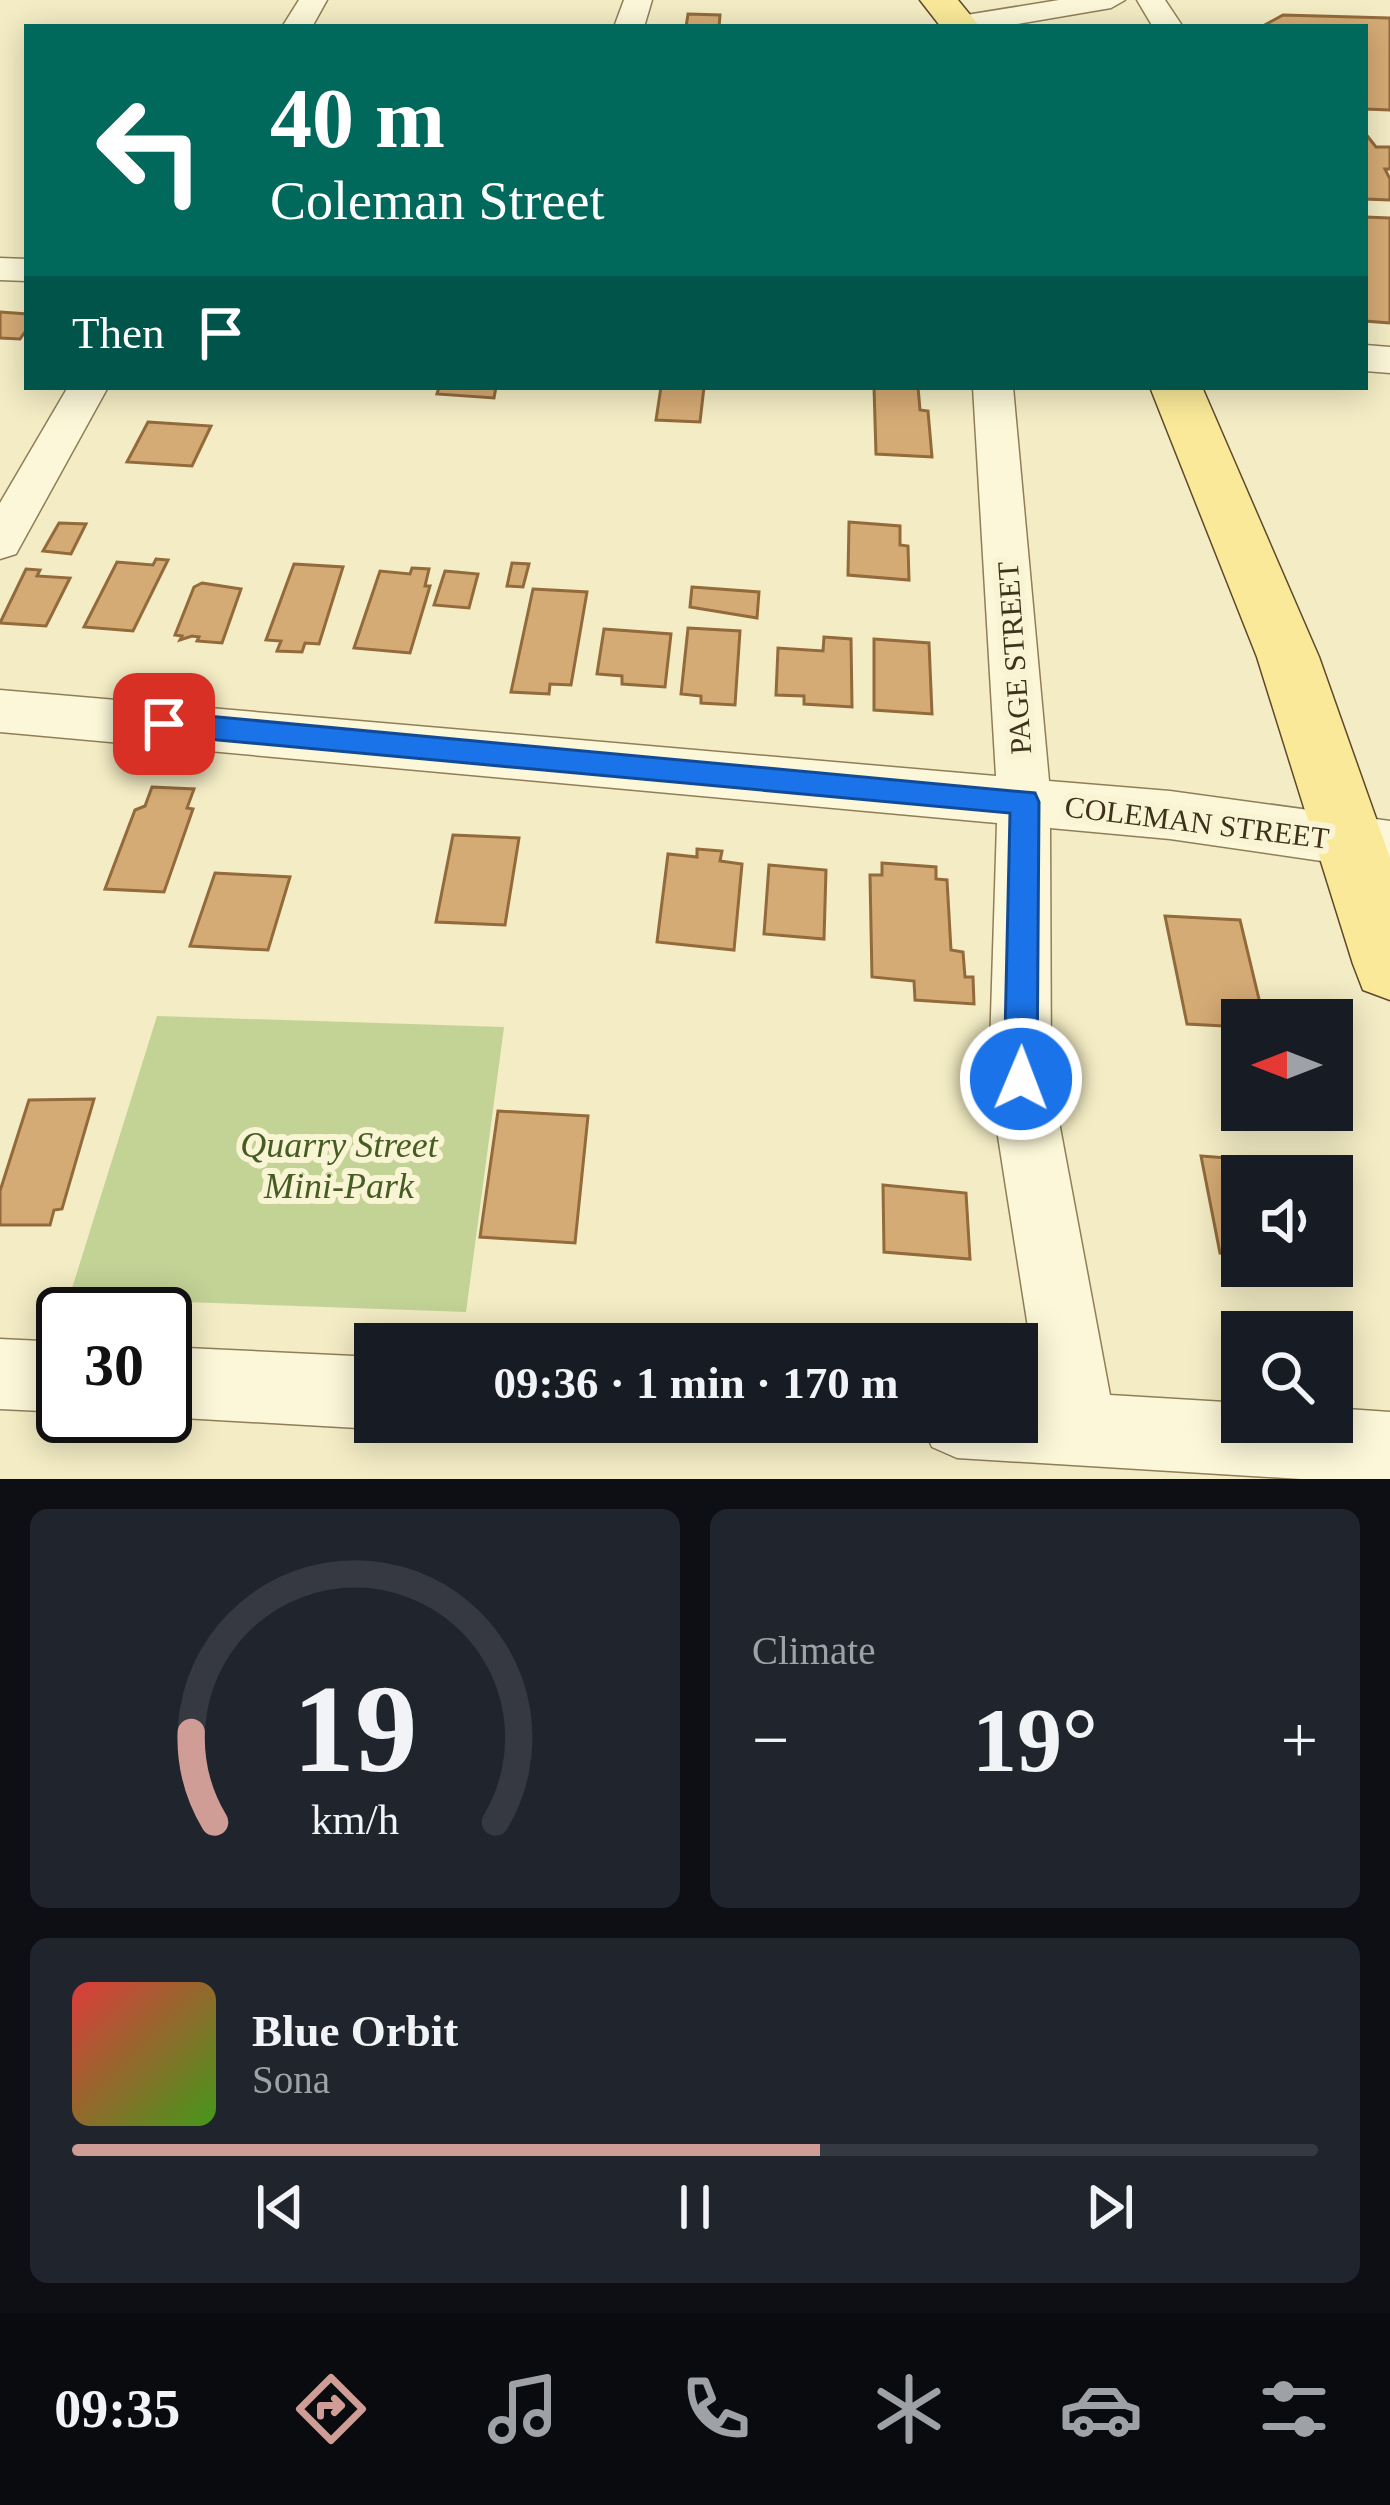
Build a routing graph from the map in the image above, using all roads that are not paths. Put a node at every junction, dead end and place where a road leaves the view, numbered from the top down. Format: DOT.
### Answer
graph roads {
  1 [pos="938,0"];
  2 [pos="1111,0"];
  3 [pos="959,24"];
  4 [pos="973,24"];
  5 [pos="86,390"];
  6 [pos="993,390"];
  7 [pos="1178,390"];
  8 [pos="0,542"];
  9 [pos="0,711"];
  10 [pos="1024,802"];
  11 [pos="1371,844"];
  12 [pos="1390,964"];
  13 [pos="0,1374"];
  14 [pos="36,1376"];
  15 [pos="192,1383"];
  16 [pos="354,1392"];
  17 [pos="1038,1426"];
  18 [pos="1079,1428"];
  19 [pos="1390,1448"];
  1 -- 3 [label="main road"];
  2 -- 4 [label="street"];
  5 -- 8 [label="street"];
  6 -- 10 [label="street, PAGE STREET"];
  7 -- 11 [label="main road"];
  9 -- 10 [label="street, COLEMAN STREET"];
  10 -- 11 [label="street, COLEMAN STREET"];
  10 -- 18 [label="street, PAGE STREET"];
  11 -- 12 [label="main road"];
  13 -- 14 [label="street"];
  15 -- 16 [label="street"];
  17 -- 18 [label="street"];
  18 -- 19 [label="street"];
}
